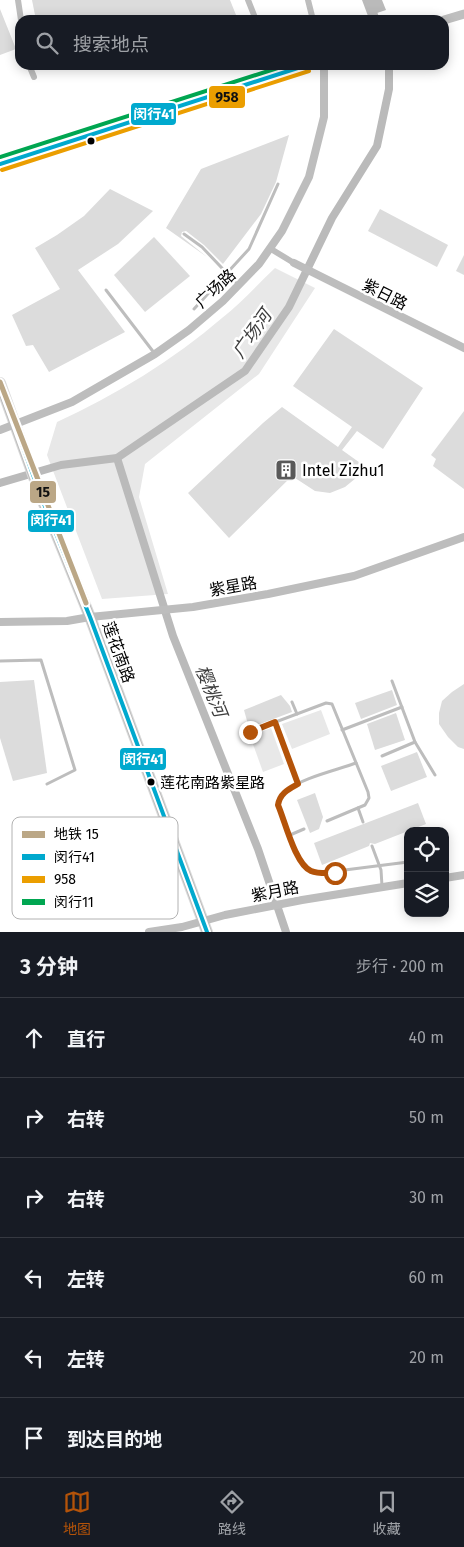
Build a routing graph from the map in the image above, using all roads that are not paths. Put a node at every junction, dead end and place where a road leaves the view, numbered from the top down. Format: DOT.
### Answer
graph roads {
  1 [pos="18,0"];
  2 [pos="248,0"];
  3 [pos="308,0"];
  4 [pos="464,14"];
  5 [pos="20,15"];
  6 [pos="254,15"];
  7 [pos="312,15"];
  8 [pos="449,18"];
  9 [pos="31,70"];
  10 [pos="276,70"];
  11 [pos="291,70"];
  12 [pos="324,70"];
  13 [pos="278,74"];
  14 [pos="34,77"];
  15 [pos="0,164"];
  16 [pos="278,184"];
  17 [pos="184,234"];
  18 [pos="271,249"];
  19 [pos="294,263"];
  20 [pos="226,273"];
  21 [pos="238,285"];
  22 [pos="106,290"];
  23 [pos="194,309"];
  24 [pos="464,348"];
  25 [pos="155,354"];
  26 [pos="0,383"];
  27 [pos="16,425"];
  28 [pos="0,430"];
  29 [pos="464,537"];
  30 [pos="90,617"];
  31 [pos="0,622"];
  32 [pos="0,661"];
  33 [pos="392,681"];
  34 [pos="292,702"];
  35 [pos="402,707"];
  36 [pos="297,714"];
  37 [pos="275,722"];
  38 [pos="342,730"];
  39 [pos="250,732"];
  40 [pos="415,742"];
  41 [pos="382,756"];
  42 [pos="356,763"];
  43 [pos="435,775"];
  44 [pos="47,784"];
  45 [pos="298,784"];
  46 [pos="358,808"];
  47 [pos="164,817"];
  48 [pos="327,821"];
  49 [pos="363,822"];
  50 [pos="304,829"];
  51 [pos="290,835"];
  52 [pos="372,846"];
  53 [pos="178,854"];
  54 [pos="404,863"];
  55 [pos="379,867"];
  56 [pos="464,874"];
  57 [pos="449,877"];
  58 [pos="404,884"];
  59 [pos="382,888"];
  60 [pos="203,921"];
  61 [pos="149,932"];
  62 [pos="207,932"];
  1 -- 5 [label="street"];
  2 -- 6 [label="street"];
  3 -- 7 [label="street"];
  4 -- 8 [label="main road"];
  9 -- 14 [label="street"];
  10 -- 13 [label="street"];
  11 -- 13 [label="main road"];
  12 -- 18 [label="street, 广场路"];
  13 -- 15 [label="main road"];
  16 -- 20 [label="lane"];
  17 -- 20 [label="lane"];
  18 -- 19 [label="street"];
  18 -- 21 [label="street, 广场路"];
  19 -- 24 [label="street, 紫日路"];
  20 -- 21 [label="lane"];
  20 -- 23 [label="lane"];
  21 -- 25 [label="street, 广场路"];
  22 -- 25 [label="lane"];
  25 -- 27 [label="street, 广场路"];
  26 -- 27 [label="main road, 莲花南路"];
  27 -- 28 [label="street, 广场路"];
  27 -- 30 [label="main road, 莲花南路"];
  29 -- 30 [label="street, 紫星路"];
  30 -- 31 [label="street, 紫星路"];
  30 -- 47 [label="main road, 莲花南路"];
  32 -- 44 [label="lane"];
  33 -- 35 [label="lane"];
  34 -- 36 [label="lane"];
  35 -- 38 [label="lane"];
  35 -- 40 [label="lane"];
  36 -- 37 [label="lane"];
  36 -- 38 [label="lane"];
  37 -- 39 [label="lane"];
  37 -- 45 [label="lane"];
  38 -- 42 [label="lane"];
  40 -- 41 [label="lane"];
  40 -- 43 [label="lane"];
  42 -- 45 [label="lane"];
  42 -- 46 [label="lane"];
  45 -- 51 [label="lane"];
  46 -- 48 [label="lane"];
  46 -- 49 [label="lane"];
  50 -- 51 [label="lane"];
  51 -- 55 [label="lane"];
  52 -- 55 [label="lane"];
  53 -- 60 [label="main road, 莲花南路"];
  54 -- 55 [label="lane"];
  55 -- 59 [label="lane"];
  56 -- 57 [label="street"];
  58 -- 59 [label="street, 紫月路"];
  59 -- 60 [label="street, 紫月路"];
  60 -- 61 [label="street, 紫月路"];
  60 -- 62 [label="main road, 莲花南路"];
}
